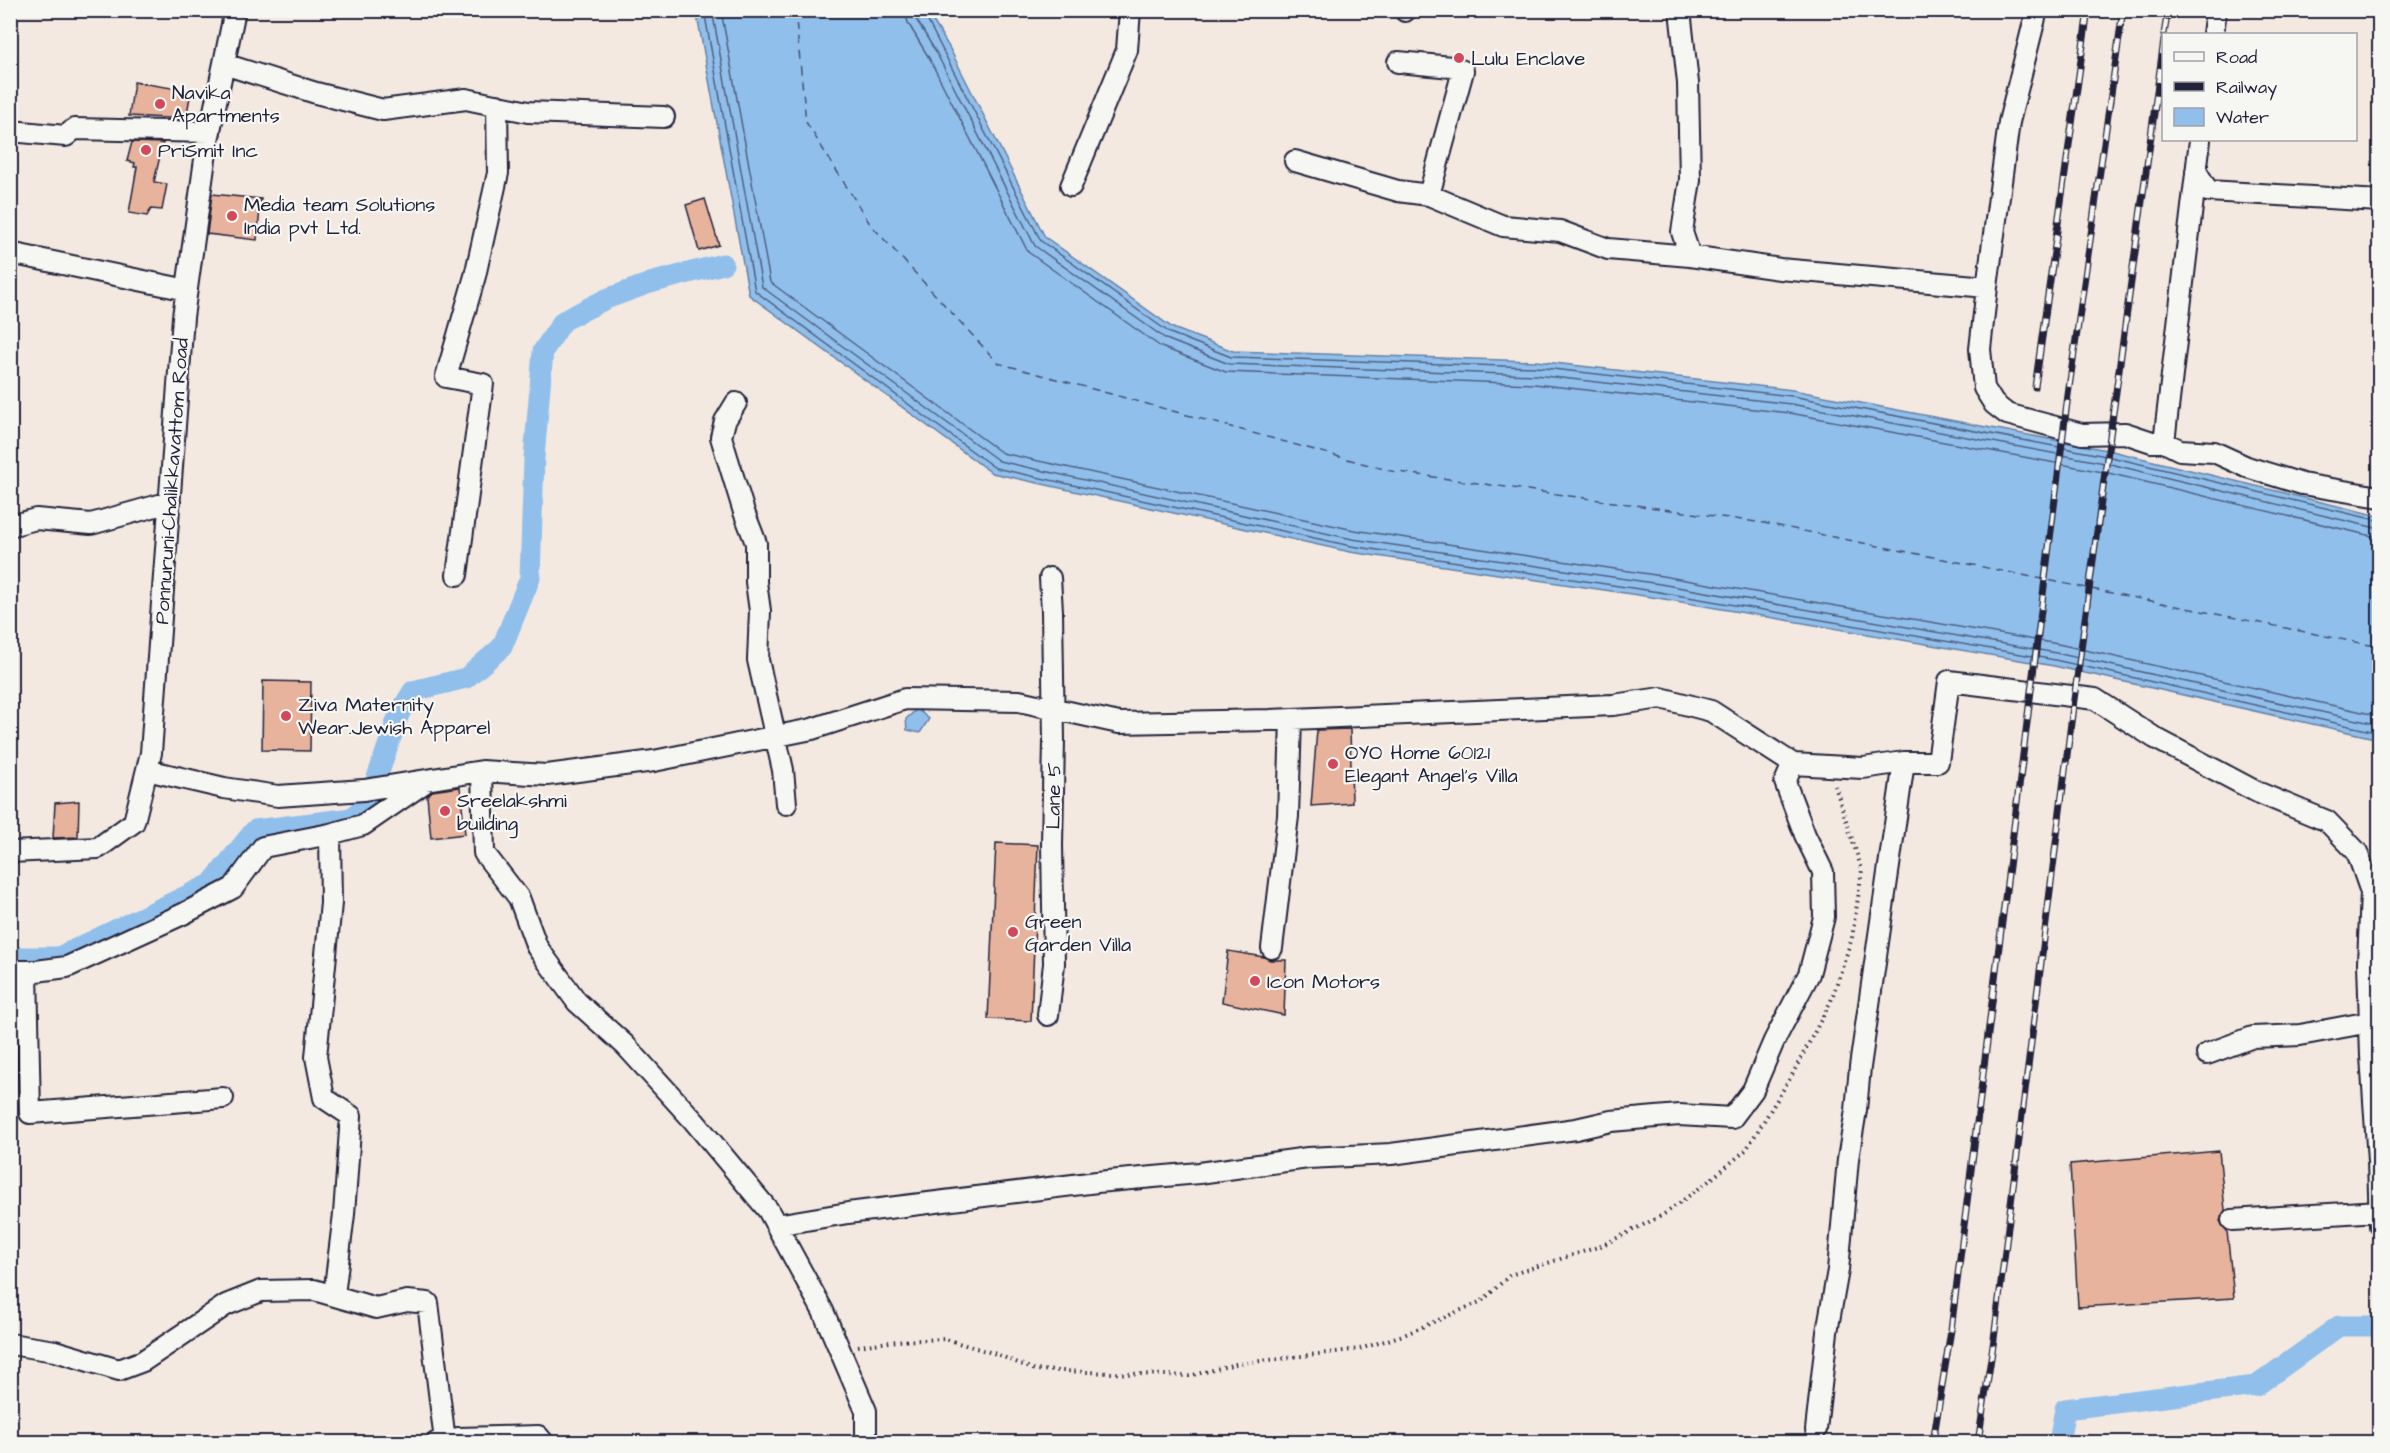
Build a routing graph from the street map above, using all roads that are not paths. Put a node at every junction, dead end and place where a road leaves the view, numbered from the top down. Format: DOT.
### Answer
graph roads {
  1 [pos="235,10"];
  2 [pos="1130,10"];
  3 [pos="1680,10"];
  4 [pos="2037,10"];
  5 [pos="2216,10"];
  6 [pos="2213,33"];
  7 [pos="1398,62"];
  8 [pos="224,64"];
  9 [pos="497,105"];
  10 [pos="664,117"];
  11 [pos="10,131"];
  12 [pos="210,132"];
  13 [pos="2200,141"];
  14 [pos="1295,161"];
  15 [pos="2196,171"];
  16 [pos="1071,186"];
  17 [pos="1429,195"];
  18 [pos="2379,201"];
  19 [pos="10,253"];
  20 [pos="1690,256"];
  21 [pos="1987,287"];
  22 [pos="187,290"];
  23 [pos="736,403"];
  24 [pos="2164,442"];
  25 [pos="2379,497"];
  26 [pos="170,502"];
  27 [pos="10,526"];
  28 [pos="457,575"];
  29 [pos="1050,578"];
  30 [pos="1052,708"];
  31 [pos="1292,719"];
  32 [pos="776,736"];
  33 [pos="1904,762"];
  34 [pos="1793,764"];
  35 [pos="147,770"];
  36 [pos="482,771"];
  37 [pos="428,780"];
  38 [pos="786,804"];
  39 [pos="330,834"];
  40 [pos="10,852"];
  41 [pos="1272,948"];
  42 [pos="19,971"];
  43 [pos="1048,1015"];
  44 [pos="2370,1022"];
  45 [pos="2207,1054"];
  46 [pos="223,1098"];
  47 [pos="2379,1218"];
  48 [pos="2232,1220"];
  49 [pos="776,1225"];
  50 [pos="334,1295"];
  51 [pos="10,1344"];
  52 [pos="1816,1430"];
  53 [pos="441,1442"];
  54 [pos="543,1443"];
  55 [pos="866,1443"];
  1 -- 8 [label="street, Ponnuruni-Chalikkavattom Road"];
  2 -- 16 [label="street"];
  3 -- 20 [label="street"];
  4 -- 21 [label="street"];
  5 -- 6 [label="street"];
  7 -- 17 [label="street"];
  8 -- 9 [label="street"];
  8 -- 12 [label="street, Ponnuruni-Chalikkavattom Road"];
  9 -- 10 [label="street"];
  9 -- 28 [label="street"];
  11 -- 12 [label="street"];
  12 -- 22 [label="street, Ponnuruni-Chalikkavattom Road"];
  13 -- 15 [label="street"];
  14 -- 17 [label="street"];
  15 -- 18 [label="street"];
  15 -- 24 [label="street"];
  17 -- 20 [label="street"];
  19 -- 22 [label="street"];
  20 -- 21 [label="street"];
  21 -- 24 [label="street"];
  22 -- 26 [label="street, Ponnuruni-Chalikkavattom Road"];
  23 -- 32 [label="street"];
  24 -- 25 [label="street"];
  26 -- 27 [label="street"];
  26 -- 35 [label="street, Ponnuruni-Chalikkavattom Road"];
  29 -- 30 [label="street, Lane 5"];
  30 -- 31 [label="street"];
  30 -- 32 [label="street"];
  30 -- 43 [label="street, Lane 5"];
  31 -- 34 [label="street"];
  31 -- 41 [label="street"];
  32 -- 36 [label="street"];
  32 -- 38 [label="street"];
  33 -- 34 [label="street"];
  33 -- 44 [label="street"];
  33 -- 52 [label="street"];
  34 -- 49 [label="street"];
  35 -- 37 [label="street"];
  35 -- 40 [label="street, Ponnuruni-Chalikkavattom Road"];
  36 -- 37 [label="street"];
  36 -- 49 [label="street"];
  37 -- 39 [label="street"];
  39 -- 42 [label="street"];
  39 -- 50 [label="street"];
  42 -- 46 [label="street"];
  44 -- 45 [label="street"];
  44 -- 47 [label="street"];
  47 -- 48 [label="street"];
  49 -- 55 [label="street"];
  50 -- 51 [label="street"];
  50 -- 53 [label="street"];
  53 -- 54 [label="street"];
}
